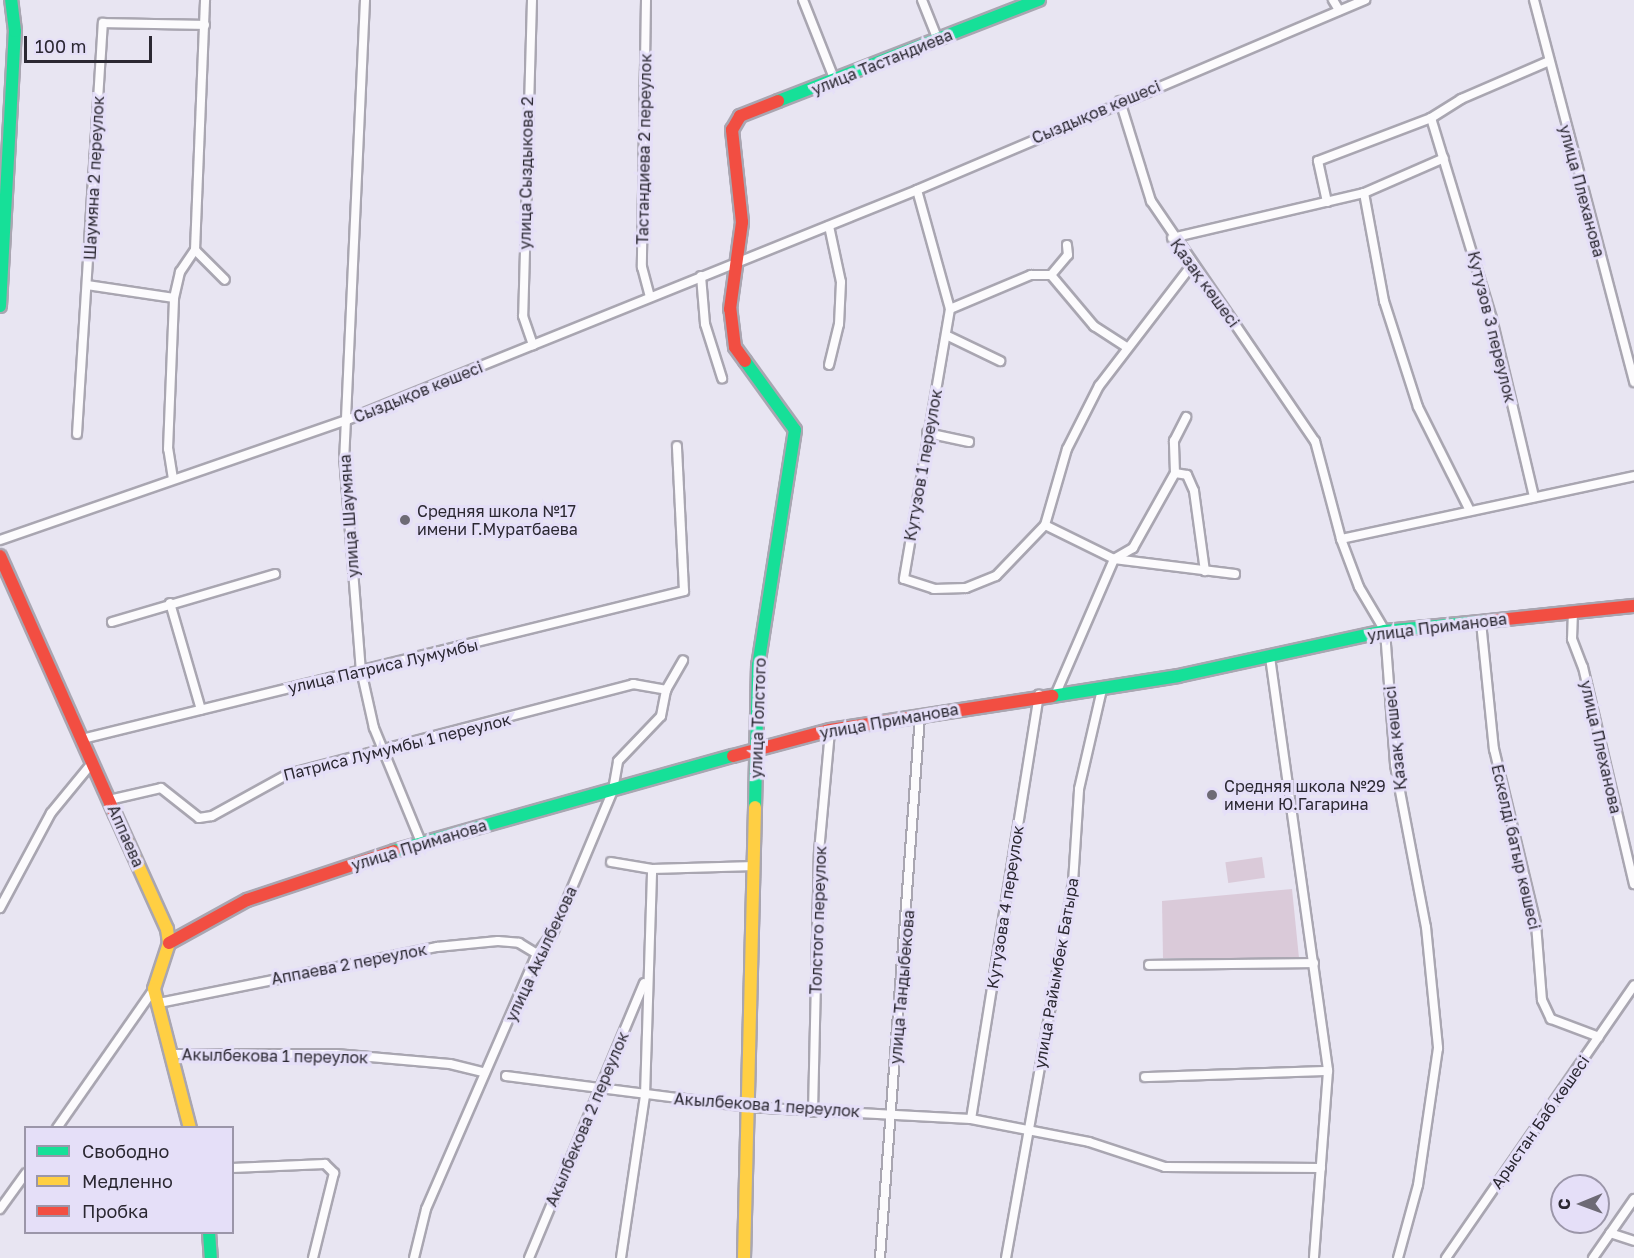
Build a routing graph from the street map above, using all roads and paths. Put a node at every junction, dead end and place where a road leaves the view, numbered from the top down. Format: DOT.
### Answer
graph roads {
  1 [pos="11,0"];
  2 [pos="205,0"];
  3 [pos="365,0"];
  4 [pos="532,0"];
  5 [pos="646,0"];
  6 [pos="803,0"];
  7 [pos="922,0"];
  8 [pos="1039,0"];
  9 [pos="1333,0"];
  10 [pos="1365,0"];
  11 [pos="1534,0"];
  12 [pos="1339,10"];
  13 [pos="205,26"];
  14 [pos="938,40"];
  15 [pos="1547,62"];
  16 [pos="835,81"];
  17 [pos="1120,101"];
  18 [pos="1431,118"];
  19 [pos="732,130"];
  20 [pos="1444,158"];
  21 [pos="917,190"];
  22 [pos="1364,193"];
  23 [pos="1327,202"];
  24 [pos="829,226"];
  25 [pos="1172,238"];
  26 [pos="1067,244"];
  27 [pos="195,250"];
  28 [pos="739,261"];
  29 [pos="1191,266"];
  30 [pos="1051,275"];
  31 [pos="701,276"];
  32 [pos="225,280"];
  33 [pos="87,285"];
  34 [pos="650,297"];
  35 [pos="174,298"];
  36 [pos="0,306"];
  37 [pos="950,309"];
  38 [pos="948,336"];
  39 [pos="533,345"];
  40 [pos="1126,347"];
  41 [pos="1000,361"];
  42 [pos="829,365"];
  43 [pos="722,378"];
  44 [pos="1634,382"];
  45 [pos="1186,417"];
  46 [pos="347,420"];
  47 [pos="927,433"];
  48 [pos="77,434"];
  49 [pos="969,442"];
  50 [pos="677,446"];
  51 [pos="1175,472"];
  52 [pos="1634,476"];
  53 [pos="173,479"];
  54 [pos="1534,497"];
  55 [pos="1470,511"];
  56 [pos="1045,525"];
  57 [pos="1341,539"];
  58 [pos="0,540"];
  59 [pos="0,556"];
  60 [pos="1114,559"];
  61 [pos="1205,571"];
  62 [pos="275,573"];
  63 [pos="1235,574"];
  64 [pos="170,603"];
  65 [pos="1634,606"];
  66 [pos="1573,611"];
  67 [pos="112,622"];
  68 [pos="1481,622"];
  69 [pos="1385,631"];
  70 [pos="1270,657"];
  71 [pos="683,661"];
  72 [pos="361,670"];
  73 [pos="1102,689"];
  74 [pos="666,690"];
  75 [pos="1057,691"];
  76 [pos="1039,694"];
  77 [pos="201,710"];
  78 [pos="920,716"];
  79 [pos="830,730"];
  80 [pos="82,739"];
  81 [pos="384,750"];
  82 [pos="756,751"];
  83 [pos="92,763"];
  84 [pos="613,790"];
  85 [pos="109,800"];
  86 [pos="421,842"];
  87 [pos="611,862"];
  88 [pos="755,866"];
  89 [pos="652,870"];
  90 [pos="1634,884"];
  91 [pos="0,908"];
  92 [pos="169,943"];
  93 [pos="537,954"];
  94 [pos="1314,963"];
  95 [pos="1149,965"];
  96 [pos="645,980"];
  97 [pos="1634,985"];
  98 [pos="154,989"];
  99 [pos="1631,995"];
  100 [pos="159,1003"];
  101 [pos="645,1020"];
  102 [pos="628,1021"];
  103 [pos="1599,1037"];
  104 [pos="174,1054"];
  105 [pos="1328,1071"];
  106 [pos="483,1072"];
  107 [pos="506,1076"];
  108 [pos="1145,1077"];
  109 [pos="599,1088"];
  110 [pos="645,1096"];
  111 [pos="747,1107"];
  112 [pos="813,1112"];
  113 [pos="891,1113"];
  114 [pos="971,1119"];
  115 [pos="58,1126"];
  116 [pos="190,1126"];
  117 [pos="1028,1130"];
  118 [pos="234,1168"];
  119 [pos="1321,1168"];
  120 [pos="24,1176"];
  121 [pos="1634,1199"];
  122 [pos="0,1209"];
  123 [pos="1610,1233"];
  124 [pos="209,1234"];
  125 [pos="1609,1234"];
  126 [pos="1634,1241"];
  127 [pos="208,1255"];
  128 [pos="313,1258"];
  129 [pos="414,1258"];
  130 [pos="529,1258"];
  131 [pos="621,1258"];
  132 [pos="744,1258"];
  133 [pos="880,1258"];
  134 [pos="1006,1258"];
  135 [pos="1314,1258"];
  136 [pos="1398,1258"];
  137 [pos="1446,1258"];
  138 [pos="1593,1258"];
  1 -- 36 [label="street"];
  2 -- 13 [label="street"];
  3 -- 46 [label="street, улица Шаумяна"];
  4 -- 39 [label="street, улица Сыздыкова 2"];
  5 -- 34 [label="street, Тастандиева 2 переулок"];
  6 -- 16 [label="street"];
  7 -- 14 [label="street"];
  8 -- 14 [label="street, улица Тастандиева"];
  9 -- 12 [label="street"];
  10 -- 12 [label="street, Сыздықов көшесі"];
  11 -- 15 [label="street, улица Плеханова"];
  12 -- 17 [label="street, Сыздықов көшесі"];
  13 -- 27 [label="street"];
  13 -- 33 [label="street, Шаумяна 2 переулок"];
  14 -- 16 [label="street, улица Тастандиева"];
  15 -- 18 [label="street"];
  15 -- 44 [label="street, улица Плеханова"];
  16 -- 19 [label="street, улица Тастандиева"];
  17 -- 21 [label="street, Сыздықов көшесі"];
  17 -- 25 [label="street, Қазақ көшесі"];
  18 -- 20 [label="street, Кутузов 3 переулок"];
  18 -- 23 [label="street"];
  19 -- 28 [label="street, улица Толстого"];
  20 -- 22 [label="street"];
  20 -- 54 [label="street, Кутузов 3 переулок"];
  21 -- 24 [label="street, Сыздықов көшесі"];
  21 -- 37 [label="street, Кутузов 1 переулок"];
  22 -- 23 [label="street"];
  22 -- 55 [label="street"];
  23 -- 25 [label="street"];
  24 -- 28 [label="street, Сыздықов көшесі"];
  24 -- 42 [label="street"];
  25 -- 29 [label="street, Қазақ көшесі"];
  26 -- 30 [label="street"];
  27 -- 32 [label="street"];
  27 -- 35 [label="street"];
  28 -- 31 [label="street, Сыздықов көшесі"];
  28 -- 82 [label="street, улица Толстого"];
  29 -- 40 [label="street, Кутузов 1 переулок"];
  29 -- 57 [label="street, Қазақ көшесі"];
  30 -- 37 [label="street"];
  30 -- 40 [label="street"];
  31 -- 34 [label="street, Сыздықов көшесі"];
  31 -- 43 [label="street"];
  33 -- 35 [label="street"];
  33 -- 48 [label="street, Шаумяна 2 переулок"];
  34 -- 39 [label="street, Сыздықов көшесі"];
  35 -- 53 [label="street"];
  37 -- 38 [label="street, Кутузов 1 переулок"];
  38 -- 41 [label="street"];
  38 -- 47 [label="street, Кутузов 1 переулок"];
  39 -- 46 [label="street, Сыздықов көшесі"];
  40 -- 56 [label="street, Кутузов 1 переулок"];
  45 -- 51 [label="street"];
  46 -- 53 [label="street, Сыздықов көшесі"];
  46 -- 72 [label="street, улица Шаумяна"];
  47 -- 49 [label="street"];
  47 -- 56 [label="street, Кутузов 1 переулок"];
  50 -- 72 [label="street, улица Патриса Лумумбы"];
  51 -- 60 [label="street"];
  51 -- 61 [label="street"];
  52 -- 54 [label="street"];
  53 -- 58 [label="street, Сыздықов көшесі"];
  54 -- 55 [label="street"];
  55 -- 57 [label="street"];
  56 -- 60 [label="street"];
  57 -- 69 [label="street, Қазақ көшесі"];
  59 -- 80 [label="street, Аппаева"];
  60 -- 61 [label="street"];
  60 -- 75 [label="street"];
  61 -- 63 [label="street"];
  62 -- 64 [label="street"];
  64 -- 67 [label="street"];
  64 -- 77 [label="street"];
  65 -- 66 [label="street, улица Приманова"];
  66 -- 68 [label="street, улица Приманова"];
  66 -- 90 [label="street, улица Плеханова"];
  68 -- 69 [label="street, улица Приманова"];
  68 -- 103 [label="street, Ескелді батыр көшесі"];
  69 -- 70 [label="street, улица Приманова"];
  69 -- 136 [label="street, Қазақ көшесі"];
  70 -- 73 [label="street, улица Приманова"];
  70 -- 94 [label="street"];
  71 -- 74 [label="street, улица Акылбекова"];
  72 -- 77 [label="street, улица Патриса Лумумбы"];
  72 -- 81 [label="street, улица Шаумяна"];
  73 -- 75 [label="street, улица Приманова"];
  73 -- 117 [label="street, улица Райымбек Батыра"];
  74 -- 81 [label="street, Патриса Лумумбы 1 переулок"];
  74 -- 84 [label="street, улица Акылбекова"];
  75 -- 76 [label="street, улица Приманова"];
  76 -- 78 [label="street, улица Приманова"];
  76 -- 114 [label="street, Кутузова 4 переулок"];
  77 -- 80 [label="street, улица Патриса Лумумбы"];
  78 -- 79 [label="street, улица Приманова"];
  78 -- 113 [label="street, улица Тандыбекова"];
  79 -- 82 [label="street, улица Приманова"];
  79 -- 112 [label="street, Толстого переулок"];
  80 -- 83 [label="street, Аппаева"];
  81 -- 85 [label="street, Патриса Лумумбы 1 переулок"];
  81 -- 86 [label="street, улица Шаумяна"];
  82 -- 84 [label="street, улица Приманова"];
  82 -- 88 [label="street, улица Толстого"];
  83 -- 85 [label="street, Аппаева"];
  83 -- 91 [label="street"];
  84 -- 86 [label="street, улица Приманова"];
  84 -- 93 [label="street, улица Акылбекова"];
  85 -- 92 [label="street, Аппаева"];
  86 -- 92 [label="street, улица Приманова"];
  87 -- 89 [label="street"];
  88 -- 89 [label="street"];
  88 -- 111 [label="street, улица Толстого"];
  89 -- 96 [label="street, Акылбекова 2 переулок"];
  92 -- 98 [label="street"];
  93 -- 100 [label="street, Аппаева 2 переулок"];
  93 -- 106 [label="street, улица Акылбекова"];
  94 -- 95 [label="street"];
  94 -- 105 [label="street"];
  96 -- 101 [label="street, Акылбекова 2 переулок"];
  96 -- 102 [label="street, Акылбекова 2 переулок"];
  97 -- 99 [label="street, Арыстан Баб көшесі"];
  98 -- 100 [label="street"];
  98 -- 115 [label="street"];
  99 -- 103 [label="street, Арыстан Баб көшесі"];
  100 -- 104 [label="street"];
  101 -- 102 [label="street"];
  101 -- 110 [label="street, Акылбекова 2 переулок"];
  102 -- 109 [label="street, Акылбекова 2 переулок"];
  103 -- 137 [label="street, Арыстан Баб көшесі"];
  104 -- 106 [label="street, Акылбекова 1 переулок"];
  104 -- 116 [label="street"];
  105 -- 108 [label="street"];
  105 -- 119 [label="street"];
  106 -- 129 [label="street, улица Акылбекова"];
  107 -- 109 [label="street, Акылбекова 1 переулок"];
  109 -- 110 [label="street, Акылбекова 1 переулок"];
  109 -- 130 [label="street, Акылбекова 2 переулок"];
  110 -- 111 [label="street, Акылбекова 1 переулок"];
  110 -- 131 [label="street, Акылбекова 2 переулок"];
  111 -- 112 [label="street, Акылбекова 1 переулок"];
  111 -- 132 [label="street, улица Толстого"];
  112 -- 113 [label="street, Акылбекова 1 переулок"];
  113 -- 114 [label="street, Акылбекова 1 переулок"];
  113 -- 133 [label="street, улица Тандыбекова"];
  114 -- 117 [label="street, Акылбекова 1 переулок"];
  117 -- 119 [label="street, Акылбекова 1 переулок"];
  117 -- 134 [label="street, улица Райымбек Батыра"];
  118 -- 128 [label="street"];
  119 -- 135 [label="street"];
  120 -- 122 [label="street"];
  121 -- 123 [label="street"];
  123 -- 126 [label="street"];
  124 -- 127 [label="street"];
  125 -- 138 [label="street"];
}
